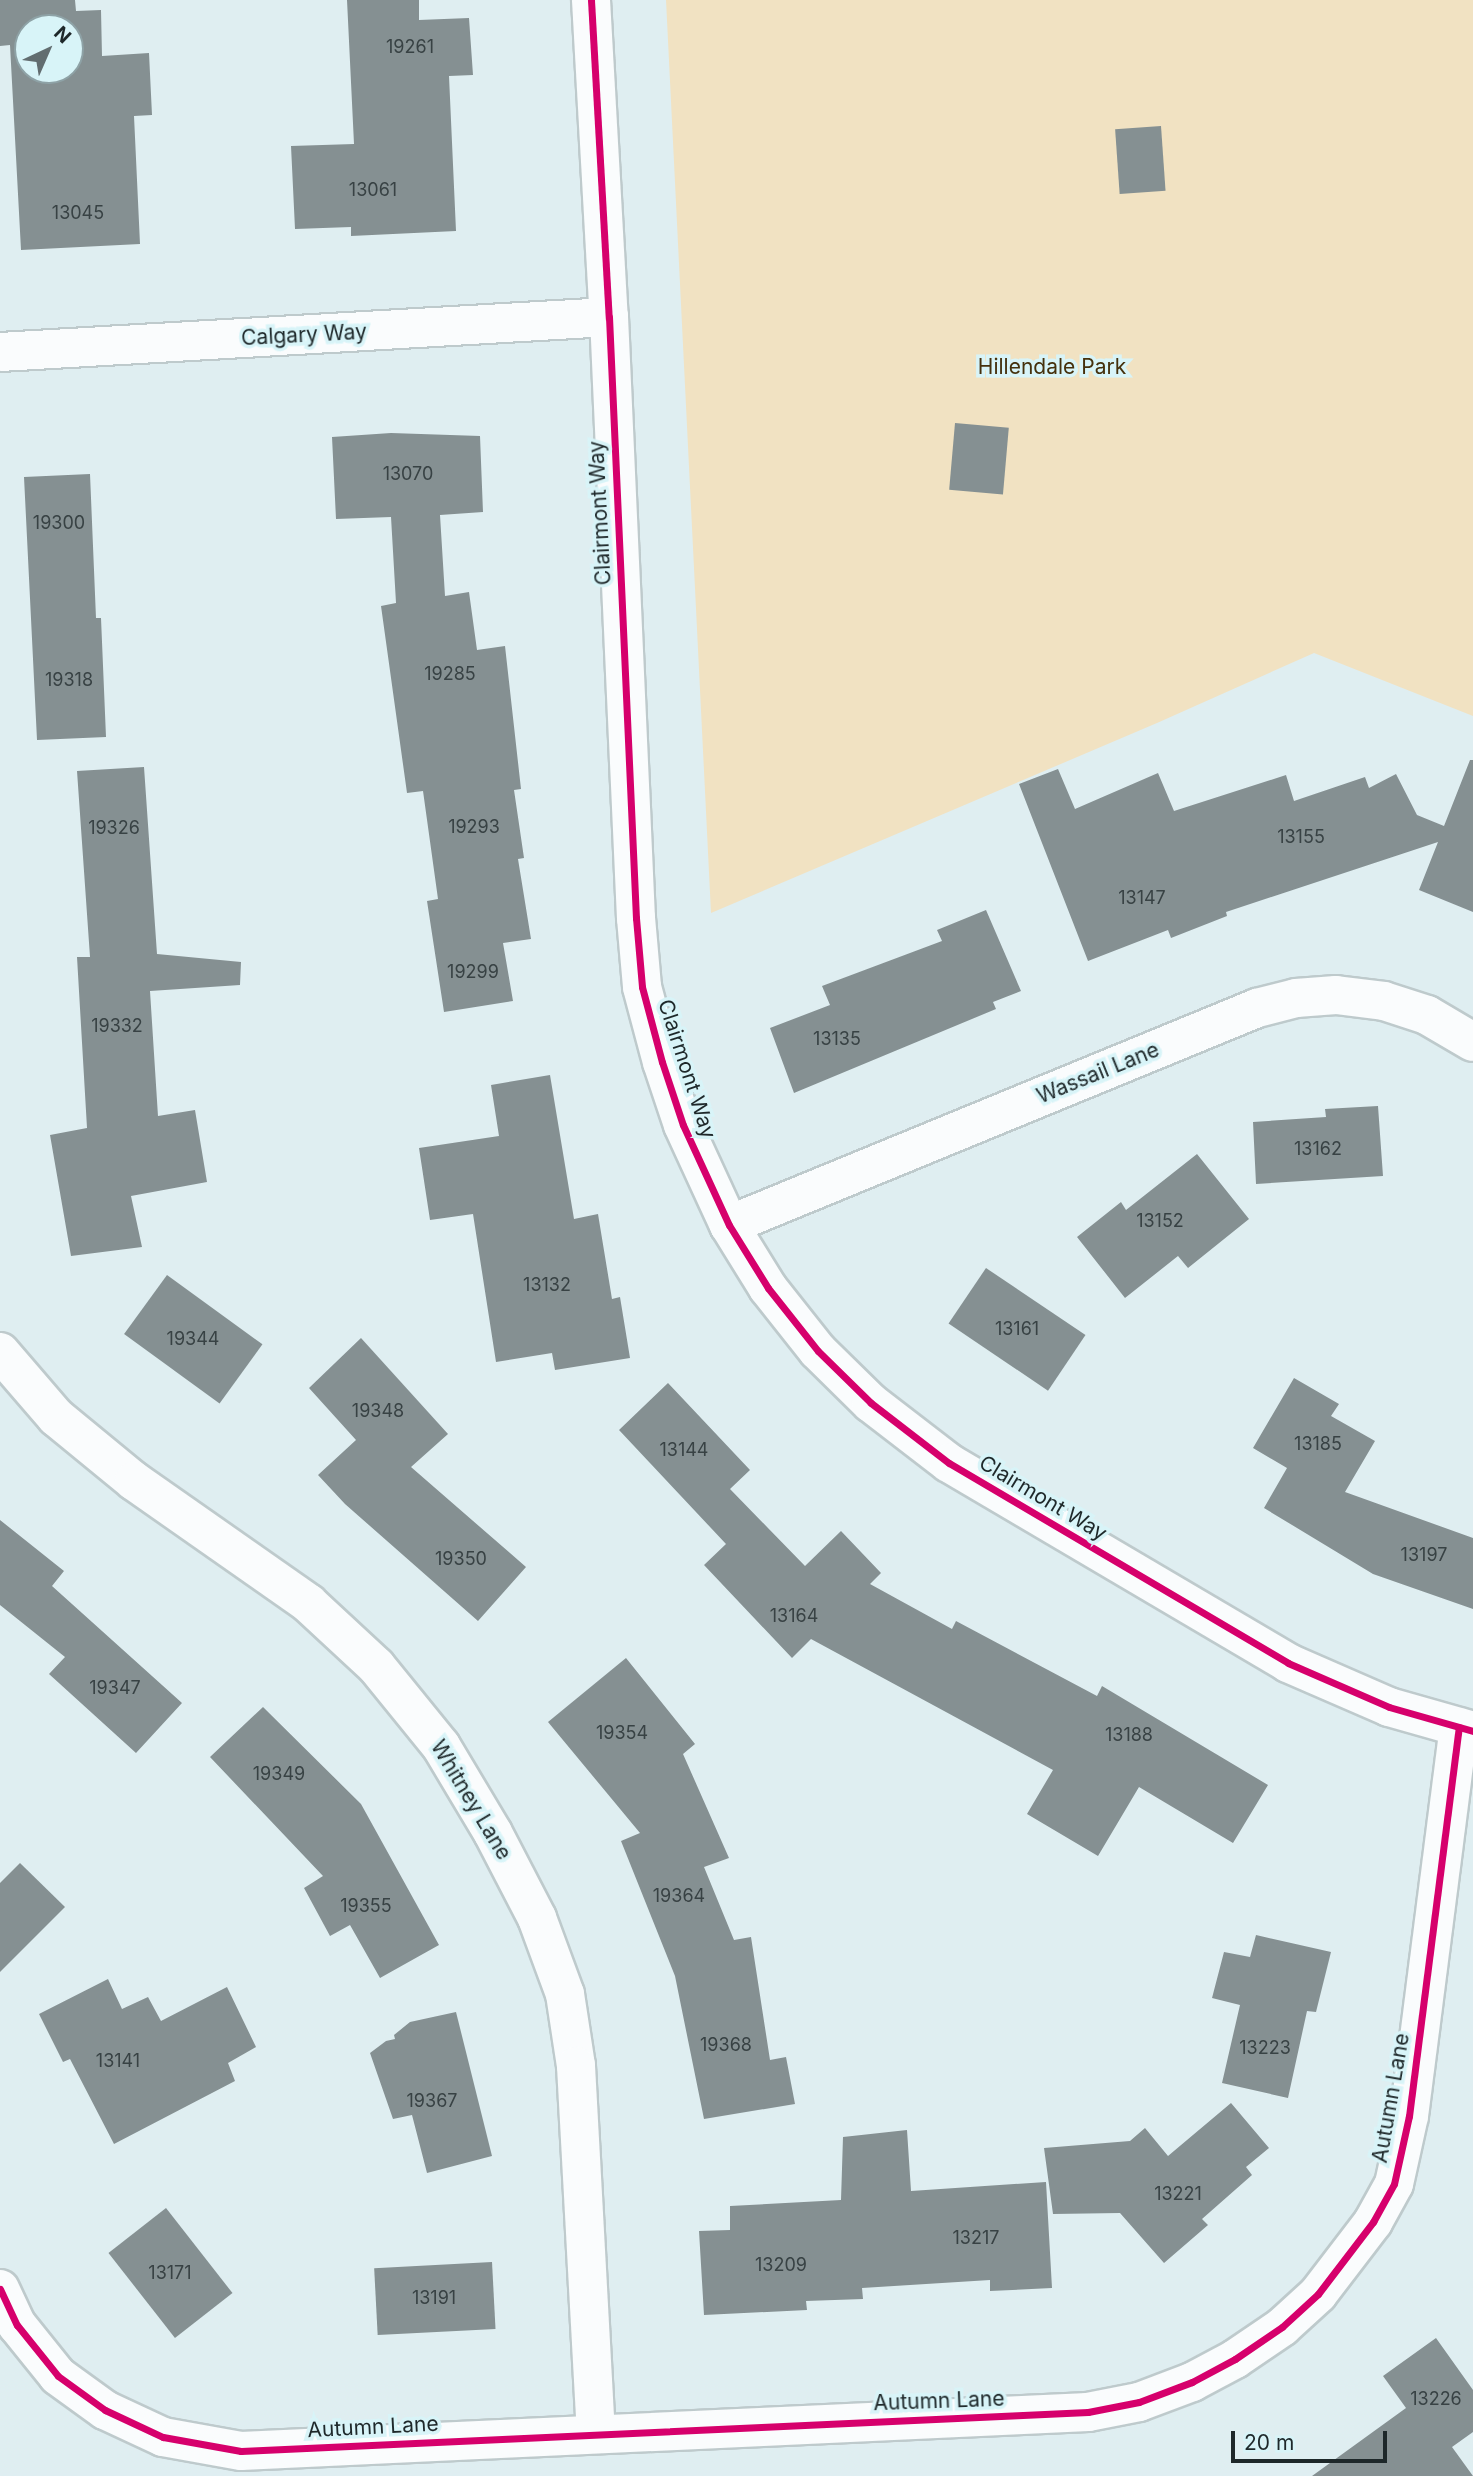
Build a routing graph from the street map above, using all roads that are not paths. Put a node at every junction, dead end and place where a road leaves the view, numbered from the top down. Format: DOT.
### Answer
graph roads {
  1 [pos="591,0"];
  2 [pos="609,317"];
  3 [pos="0,352"];
  4 [pos="1473,1042"];
  5 [pos="729,1225"];
  6 [pos="0,1352"];
  7 [pos="1466,1729"];
  8 [pos="0,2288"];
  9 [pos="596,2433"];
  1 -- 2 [label="street, Clairmont Way"];
  2 -- 3 [label="street, Calgary Way"];
  2 -- 5 [label="street, Clairmont Way"];
  4 -- 5 [label="street, Wassail Lane"];
  5 -- 7 [label="street, Clairmont Way"];
  6 -- 9 [label="street, Whitney Lane"];
  7 -- 9 [label="street, Autumn Lane"];
  8 -- 9 [label="street, Autumn Lane"];
}
